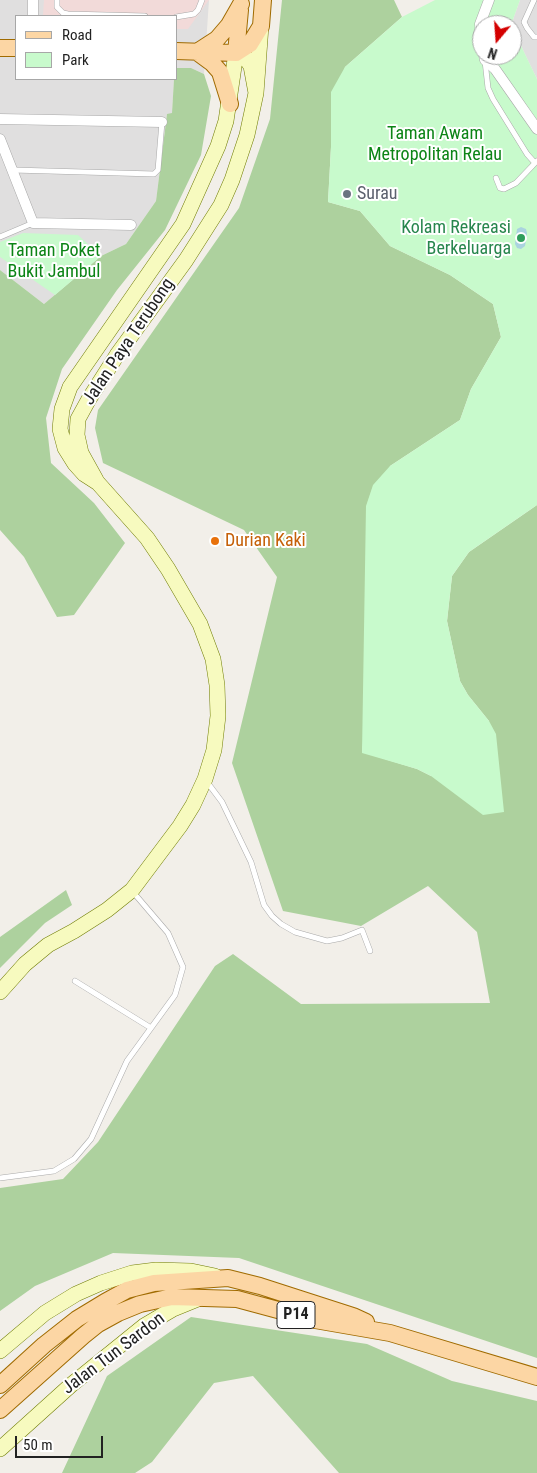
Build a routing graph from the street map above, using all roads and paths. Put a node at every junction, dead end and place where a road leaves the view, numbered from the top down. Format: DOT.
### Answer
graph roads {
  1 [pos="33,0"];
  2 [pos="57,0"];
  3 [pos="202,0"];
  4 [pos="262,0"];
  5 [pos="489,0"];
  6 [pos="534,0"];
  7 [pos="241,2"];
  8 [pos="33,15"];
  9 [pos="95,15"];
  10 [pos="483,15"];
  11 [pos="178,17"];
  12 [pos="261,26"];
  13 [pos="537,37"];
  14 [pos="0,48"];
  15 [pos="15,48"];
  16 [pos="178,52"];
  17 [pos="197,52"];
  18 [pos="236,53"];
  19 [pos="485,65"];
  20 [pos="491,65"];
  21 [pos="256,93"];
  22 [pos="230,104"];
  23 [pos="0,119"];
  24 [pos="162,122"];
  25 [pos="537,129"];
  26 [pos="0,139"];
  27 [pos="536,162"];
  28 [pos="13,170"];
  29 [pos="496,178"];
  30 [pos="33,223"];
  31 [pos="131,225"];
  32 [pos="0,237"];
  33 [pos="98,483"];
  34 [pos="205,779"];
  35 [pos="132,890"];
  36 [pos="370,951"];
  37 [pos="75,981"];
  38 [pos="0,992"];
  39 [pos="151,1028"];
  40 [pos="0,1178"];
  41 [pos="228,1278"];
  42 [pos="201,1298"];
  43 [pos="390,1333"];
  44 [pos="0,1351"];
  45 [pos="537,1377"];
  46 [pos="0,1385"];
  47 [pos="0,1410"];
  48 [pos="0,1449"];
  1 -- 8 [label="street"];
  2 -- 9 [label="lane"];
  3 -- 11 [label="lane"];
  4 -- 12 [label="main road, Jalan Paya Terubong"];
  5 -- 10 [label="street"];
  6 -- 13 [label="lane"];
  7 -- 17 [label="main road"];
  7 -- 18 [label="main road, Jalan Paya Terubong"];
  12 -- 18 [label="main road"];
  12 -- 21 [label="main road, Jalan Paya Terubong"];
  14 -- 15 [label="main road"];
  16 -- 17 [label="main road"];
  17 -- 18 [label="main road"];
  17 -- 22 [label="main road"];
  18 -- 21 [label="main road"];
  18 -- 22 [label="main road, Jalan Paya Terubong"];
  19 -- 27 [label="lane"];
  20 -- 25 [label="street"];
  21 -- 33 [label="main road, Jalan Paya Terubong"];
  22 -- 33 [label="main road, Jalan Paya Terubong"];
  23 -- 24 [label="street"];
  24 -- 28 [label="lane"];
  26 -- 28 [label="street"];
  27 -- 29 [label="lane"];
  28 -- 30 [label="street"];
  30 -- 31 [label="street"];
  30 -- 32 [label="lane"];
  33 -- 34 [label="main road"];
  34 -- 35 [label="main road"];
  34 -- 36 [label="lane"];
  35 -- 38 [label="main road"];
  35 -- 39 [label="lane"];
  37 -- 39 [label="lane"];
  39 -- 40 [label="lane"];
  41 -- 43 [label="main road, Jalan Tun Sardon / P14"];
  41 -- 44 [label="main road, Jalan Tun Sardon / P14"];
  41 -- 46 [label="main road"];
  42 -- 43 [label="main road, Jalan Tun Sardon / P14"];
  42 -- 47 [label="main road"];
  42 -- 48 [label="main road, Jalan Tun Sardon / P14"];
  43 -- 45 [label="main road, Jalan Tun Sardon / P14"];
}
